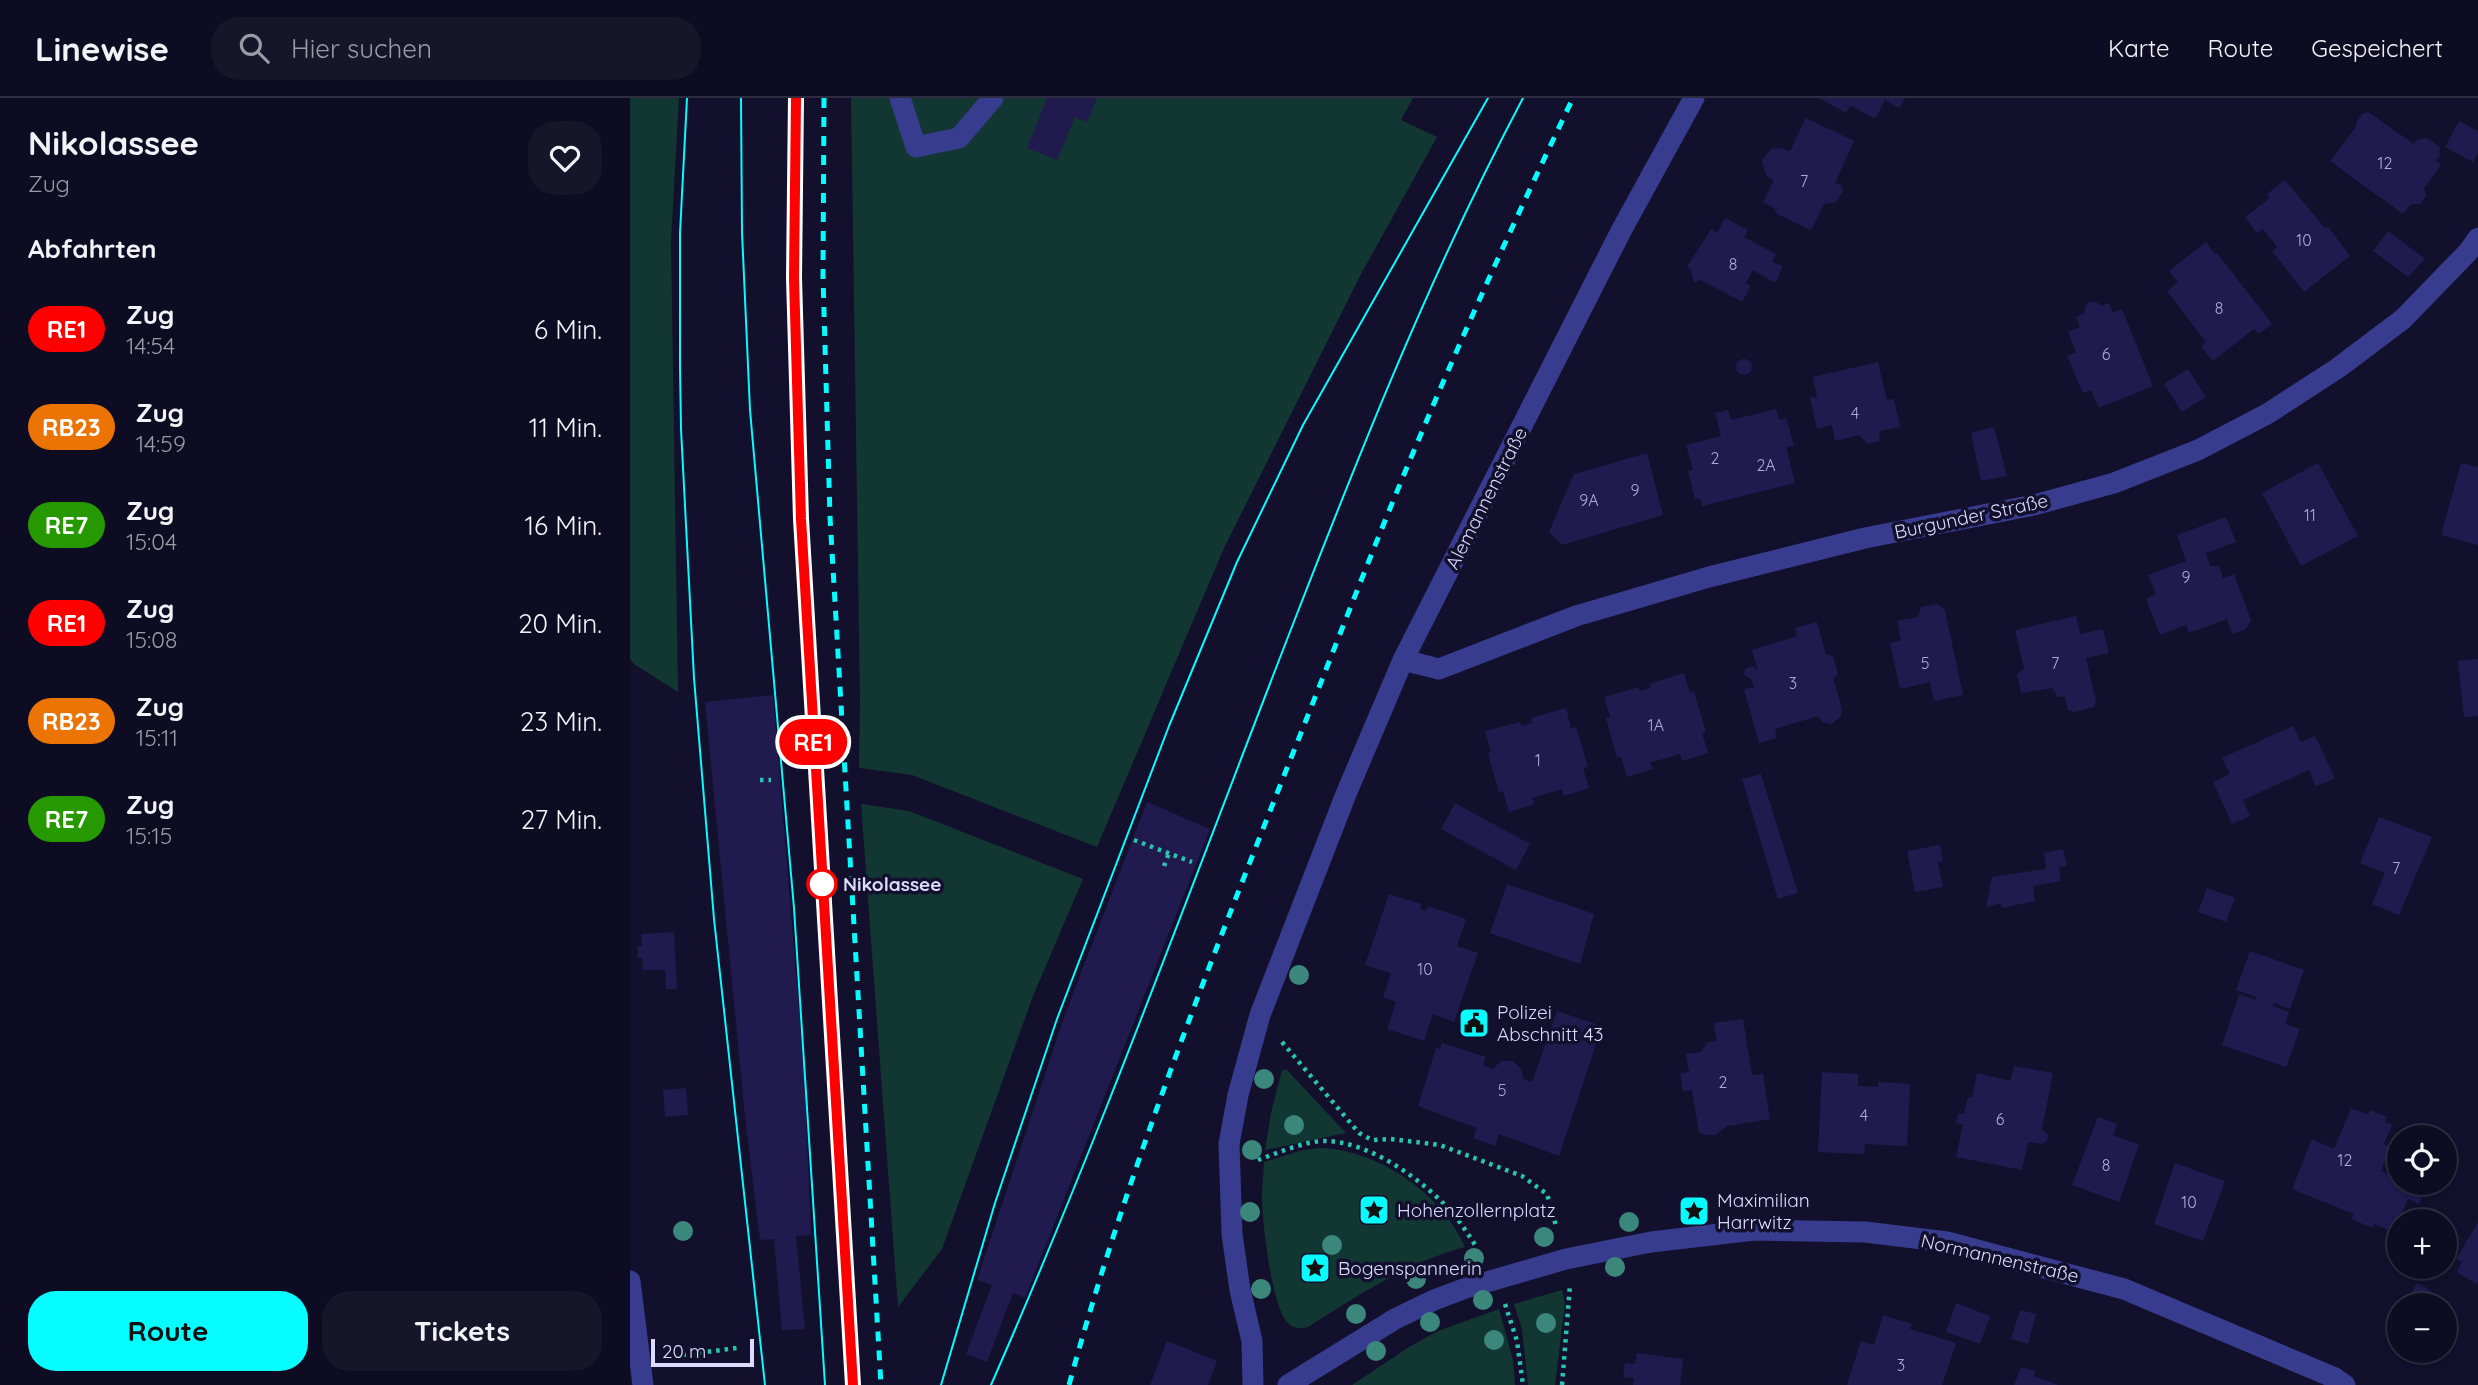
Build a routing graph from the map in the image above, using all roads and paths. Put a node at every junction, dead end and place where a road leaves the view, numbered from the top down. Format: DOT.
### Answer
graph roads {
  1 [pos="900,98"];
  2 [pos="993,98"];
  3 [pos="1694,98"];
  4 [pos="2478,238"];
  5 [pos="1403,660"];
  6 [pos="760,780"];
  7 [pos="771,780"];
  8 [pos="1134,840"];
  9 [pos="1169,853"];
  10 [pos="1192,862"];
  11 [pos="1164,866"];
  12 [pos="1282,1041"];
  13 [pos="1372,1140"];
  14 [pos="1371,1151"];
  15 [pos="1258,1160"];
  16 [pos="1556,1226"];
  17 [pos="1477,1248"];
  18 [pos="630,1281"];
  19 [pos="1570,1284"];
  20 [pos="1504,1302"];
  21 [pos="737,1348"];
  22 [pos="674,1356"];
  23 [pos="643,1385"];
  24 [pos="1253,1385"];
  25 [pos="1287,1385"];
  26 [pos="1523,1385"];
  27 [pos="1562,1385"];
  28 [pos="2345,1385"];
  1 -- 2 [label="street"];
  3 -- 5 [label="street, Alemannenstraße"];
  4 -- 5 [label="street, Burgunder Straße"];
  5 -- 24 [label="street, Alemannenstraße"];
  6 -- 7 [label="path"];
  8 -- 9 [label="path"];
  9 -- 10 [label="path"];
  9 -- 11 [label="path"];
  12 -- 13 [label="path"];
  13 -- 14 [label="path"];
  13 -- 16 [label="path"];
  14 -- 15 [label="path"];
  14 -- 17 [label="path"];
  18 -- 23 [label="street"];
  19 -- 27 [label="path"];
  20 -- 26 [label="path"];
  21 -- 22 [label="path"];
  25 -- 28 [label="street, Normannenstraße"];
}
